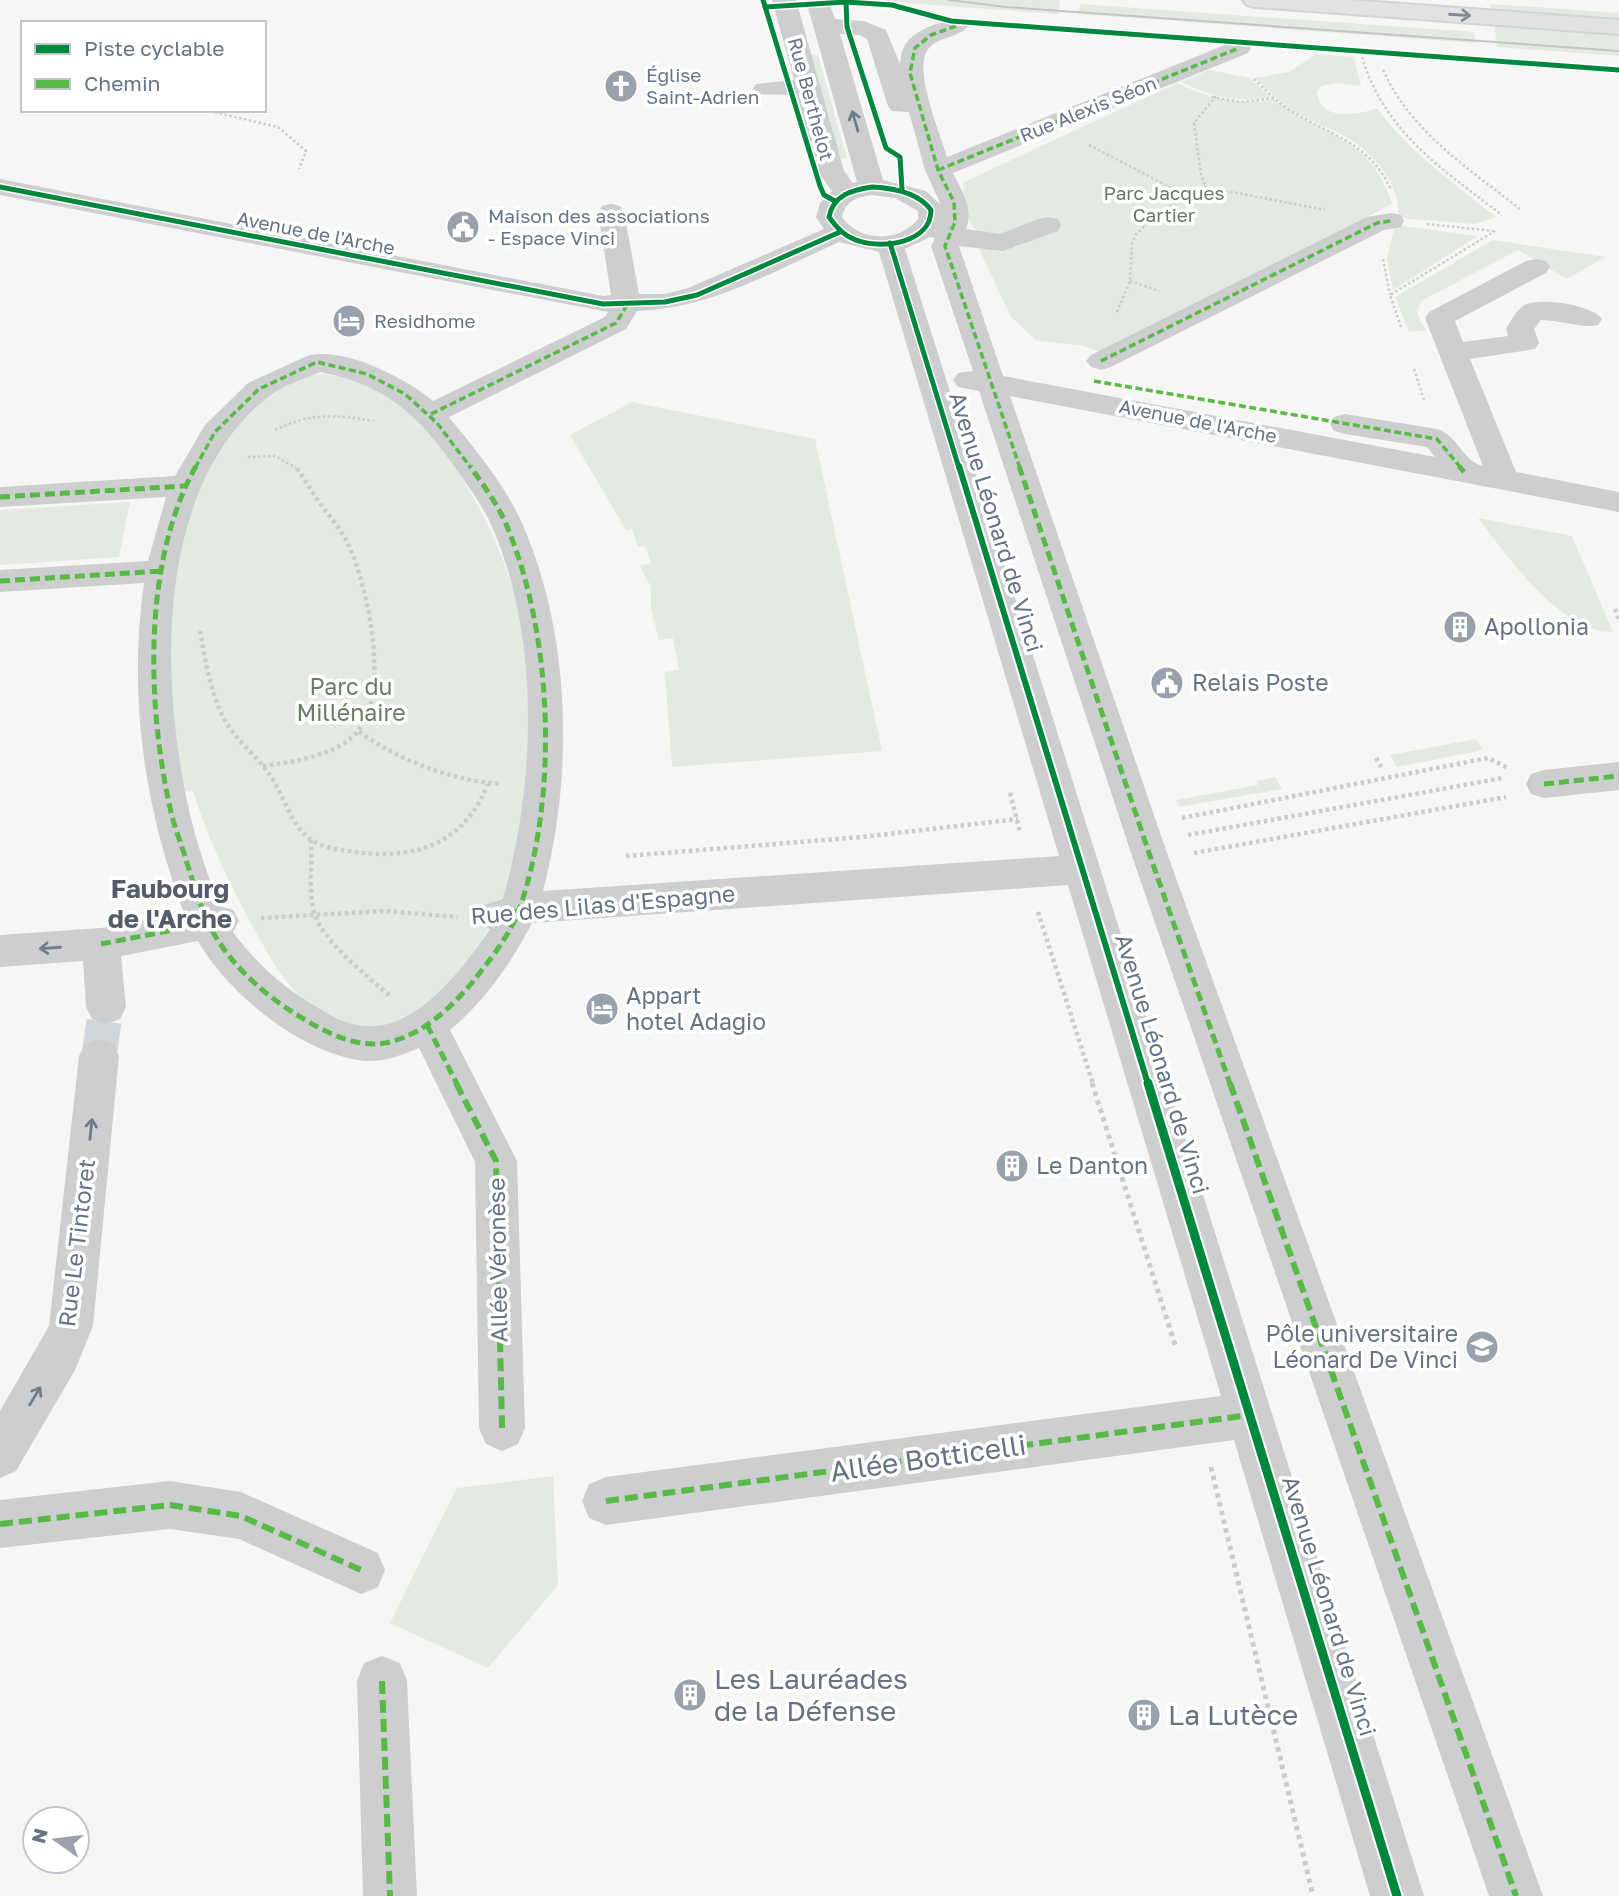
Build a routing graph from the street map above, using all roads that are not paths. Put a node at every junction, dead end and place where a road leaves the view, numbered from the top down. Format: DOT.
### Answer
graph roads {
  1 [pos="784,0"];
  2 [pos="818,0"];
  3 [pos="1255,0"];
  4 [pos="1533,0"];
  5 [pos="1385,5"];
  6 [pos="1619,6"];
  7 [pos="826,26"];
  8 [pos="956,26"];
  9 [pos="1619,27"];
  10 [pos="1238,60"];
  11 [pos="808,88"];
  12 [pos="765,89"];
  13 [pos="938,170"];
  14 [pos="0,187"];
  15 [pos="860,190"];
  16 [pos="914,194"];
  17 [pos="611,212"];
  18 [pos="1384,222"];
  19 [pos="1048,225"];
  20 [pos="939,231"];
  21 [pos="840,232"];
  22 [pos="890,243"];
  23 [pos="1536,267"];
  24 [pos="626,305"];
  25 [pos="1588,319"];
  26 [pos="1453,352"];
  27 [pos="931,376"];
  28 [pos="990,382"];
  29 [pos="430,414"];
  30 [pos="1403,434"];
  31 [pos="1505,482"];
  32 [pos="185,486"];
  33 [pos="0,497"];
  34 [pos="1619,502"];
  35 [pos="162,571"];
  36 [pos="0,581"];
  37 [pos="1619,776"];
  38 [pos="1544,785"];
  39 [pos="1082,869"];
  40 [pos="513,912"];
  41 [pos="213,922"];
  42 [pos="100,944"];
  43 [pos="0,951"];
  44 [pos="106,1007"];
  45 [pos="427,1025"];
  46 [pos="99,1056"];
  47 [pos="1250,1415"];
  48 [pos="502,1428"];
  49 [pos="0,1455"];
  50 [pos="606,1502"];
  51 [pos="0,1524"];
  52 [pos="362,1570"];
  53 [pos="382,1681"];
  54 [pos="390,1896"];
  55 [pos="1397,1896"];
  56 [pos="1516,1896"];
  1 -- 11 [label="street, Rue Berthelot"];
  2 -- 7 [label="street, Rue Berthelot"];
  3 -- 5 [label="main road"];
  4 -- 6 [label="main road"];
  5 -- 9 [label="main road, one-way"];
  15 -- 7 [label="street, Rue Berthelot, one-way"];
  7 -- 16 [label="street"];
  8 -- 13 [label="street"];
  10 -- 13 [label="street, Rue Alexis Séon"];
  11 -- 12 [label="street"];
  11 -- 15 [label="street, Rue Berthelot"];
  13 -- 20 [label="street"];
  14 -- 24 [label="street, Avenue de l'Arche"];
  15 -- 16 [label="street"];
  15 -- 21 [label="street"];
  16 -- 20 [label="street"];
  17 -- 24 [label="street"];
  18 -- 30 [label="street, Avenue de l'Arche"];
  19 -- 20 [label="street"];
  20 -- 22 [label="street"];
  20 -- 28 [label="street"];
  21 -- 22 [label="street"];
  21 -- 24 [label="street, Avenue de l'Arche"];
  22 -- 27 [label="street, Avenue Léonard de Vinci"];
  23 -- 26 [label="street"];
  24 -- 29 [label="street"];
  25 -- 26 [label="street"];
  26 -- 31 [label="street"];
  27 -- 28 [label="street, Avenue de l'Arche"];
  27 -- 39 [label="street, Avenue Léonard de Vinci"];
  28 -- 30 [label="street, Avenue de l'Arche"];
  28 -- 56 [label="street"];
  29 -- 32 [label="street"];
  29 -- 40 [label="street"];
  30 -- 31 [label="street, Avenue de l'Arche"];
  31 -- 34 [label="street, Avenue de l'Arche"];
  32 -- 33 [label="street"];
  32 -- 35 [label="street"];
  35 -- 36 [label="street"];
  35 -- 41 [label="street"];
  37 -- 38 [label="street"];
  39 -- 40 [label="street, Rue des Lilas d'Espagne"];
  39 -- 47 [label="street, Avenue Léonard de Vinci"];
  40 -- 45 [label="street"];
  41 -- 42 [label="street"];
  41 -- 45 [label="street"];
  42 -- 43 [label="street, one-way"];
  42 -- 44 [label="street"];
  45 -- 48 [label="street, Allée Véronèse"];
  49 -- 46 [label="street, Rue Le Tintoret, one-way"];
  47 -- 50 [label="street, Allée Botticelli"];
  47 -- 55 [label="street, Avenue Léonard de Vinci"];
  51 -- 52 [label="street"];
  53 -- 54 [label="street"];
}
